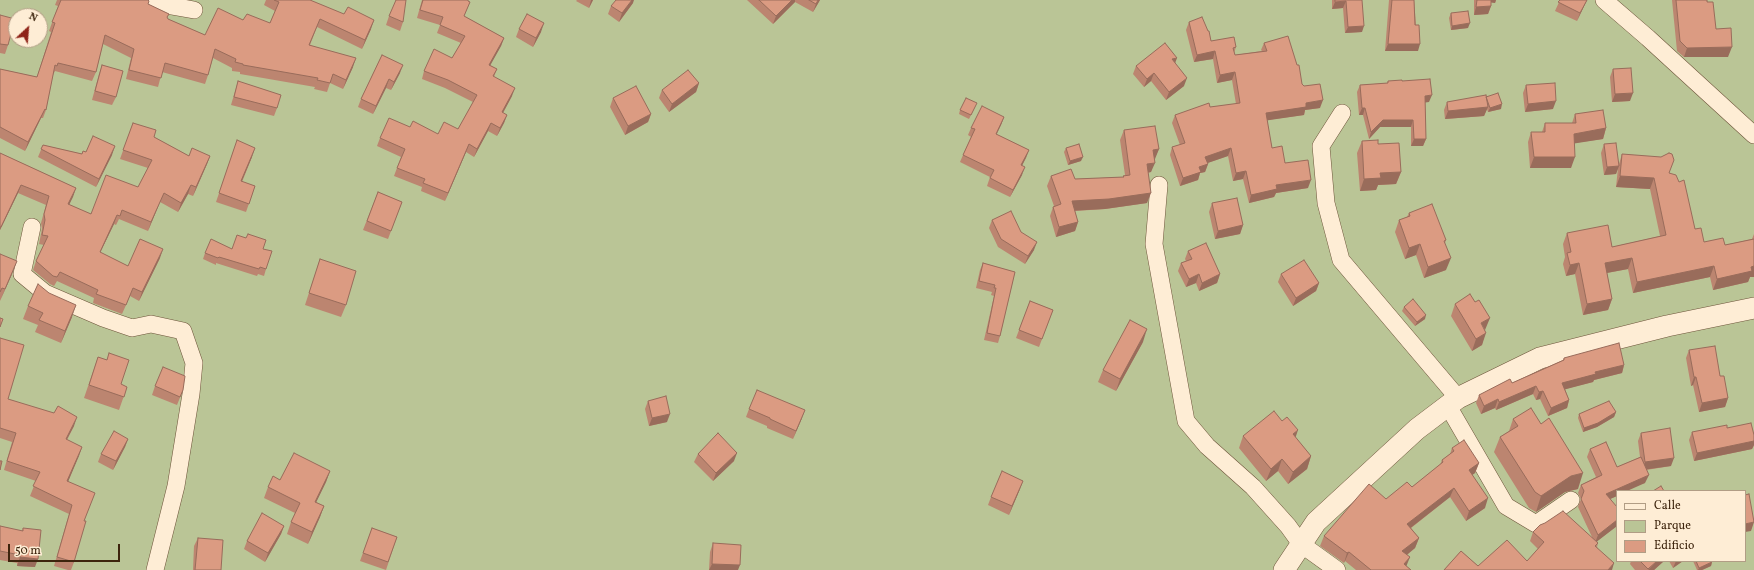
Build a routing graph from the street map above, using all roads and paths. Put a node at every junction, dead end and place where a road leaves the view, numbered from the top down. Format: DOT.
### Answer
graph roads {
  1 [pos="149,0"];
  2 [pos="1604,0"];
  3 [pos="194,10"];
  4 [pos="1342,113"];
  5 [pos="1754,135"];
  6 [pos="1159,185"];
  7 [pos="32,227"];
  8 [pos="1754,308"];
  9 [pos="1453,402"];
  10 [pos="1571,500"];
  11 [pos="1301,544"];
  12 [pos="155,570"];
  13 [pos="1284,570"];
  14 [pos="1337,570"];
  1 -- 3 [label="street"];
  2 -- 5 [label="street"];
  4 -- 9 [label="street"];
  6 -- 11 [label="street"];
  7 -- 12 [label="street"];
  8 -- 9 [label="street"];
  9 -- 10 [label="street"];
  9 -- 11 [label="street"];
  11 -- 13 [label="street"];
  11 -- 14 [label="street"];
}
